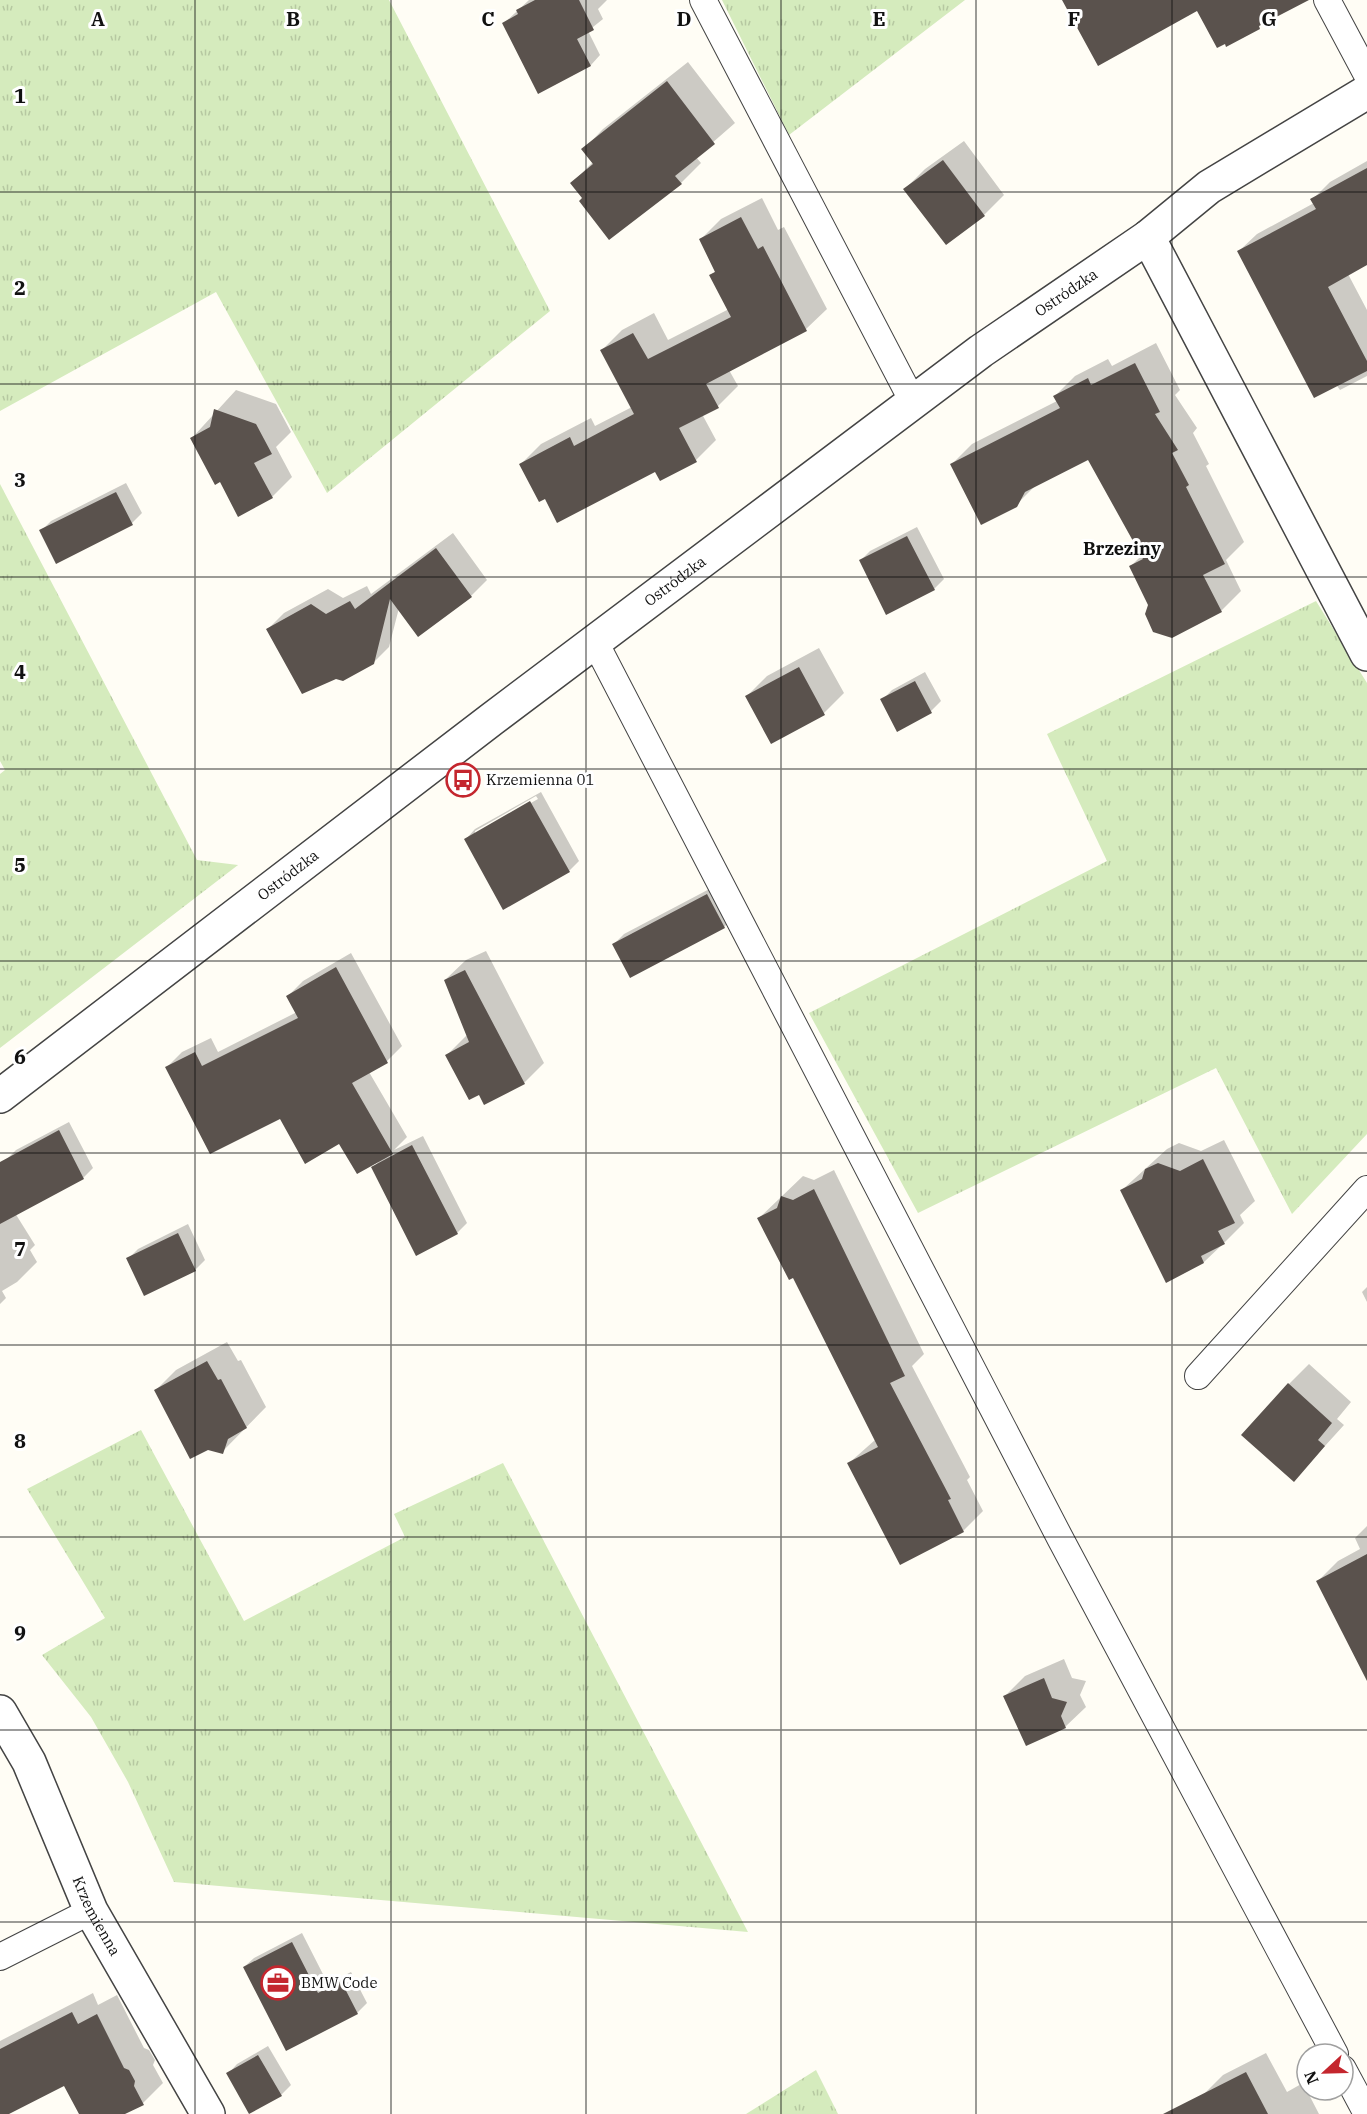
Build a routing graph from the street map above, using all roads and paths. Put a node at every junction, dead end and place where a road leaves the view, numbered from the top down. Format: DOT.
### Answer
graph roads {
  1 [pos="703,0"];
  2 [pos="1327,0"];
  3 [pos="1367,75"];
  4 [pos="1367,92"];
  5 [pos="1148,237"];
  6 [pos="913,402"];
  7 [pos="596,642"];
  8 [pos="1367,654"];
  9 [pos="0,1096"];
  10 [pos="1367,1189"];
  11 [pos="1198,1376"];
  12 [pos="0,1712"];
  13 [pos="91,1911"];
  14 [pos="0,1957"];
  15 [pos="1329,2042"];
  16 [pos="1355,2092"];
  17 [pos="208,2114"];
  18 [pos="1367,2114"];
  1 -- 6 [label="lane"];
  2 -- 3 [label="lane"];
  4 -- 5 [label="street, Ostródzka"];
  5 -- 6 [label="street, Ostródzka"];
  5 -- 8 [label="street"];
  6 -- 7 [label="street, Ostródzka"];
  7 -- 9 [label="street, Ostródzka"];
  7 -- 15 [label="lane"];
  10 -- 11 [label="lane"];
  12 -- 13 [label="street, Krzemienna"];
  13 -- 14 [label="lane"];
  13 -- 17 [label="street, Krzemienna"];
  16 -- 18 [label="lane"];
}
